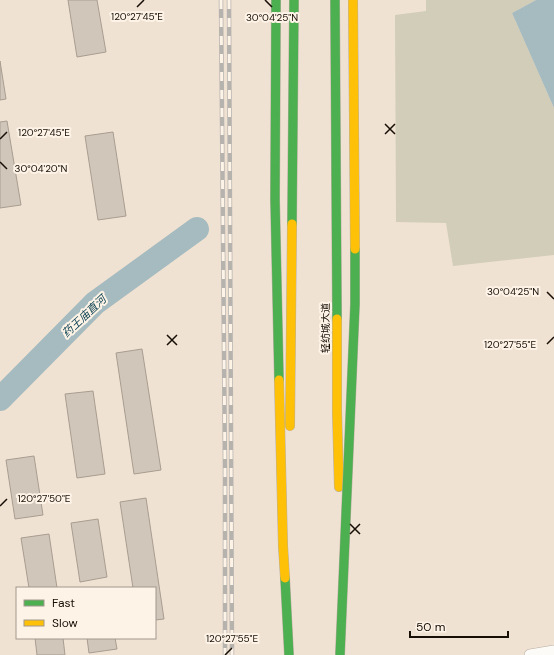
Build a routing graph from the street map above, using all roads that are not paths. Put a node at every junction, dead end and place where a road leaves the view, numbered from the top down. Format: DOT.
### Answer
graph roads {
  1 [pos="276,0"];
  2 [pos="294,0"];
  3 [pos="335,0"];
  4 [pos="353,0"];
  5 [pos="290,436"];
  6 [pos="290,459"];
  7 [pos="554,651"];
  8 [pos="290,655"];
  9 [pos="342,655"];
  10 [pos="530,655"];
  1 -- 8 [label="main road"];
  2 -- 5 [label="main road"];
  3 -- 9 [label="main road, 轻纺城大道"];
  4 -- 9 [label="main road, bridge"];
  6 -- 8 [label="main road"];
  7 -- 10 [label="street"];
}
